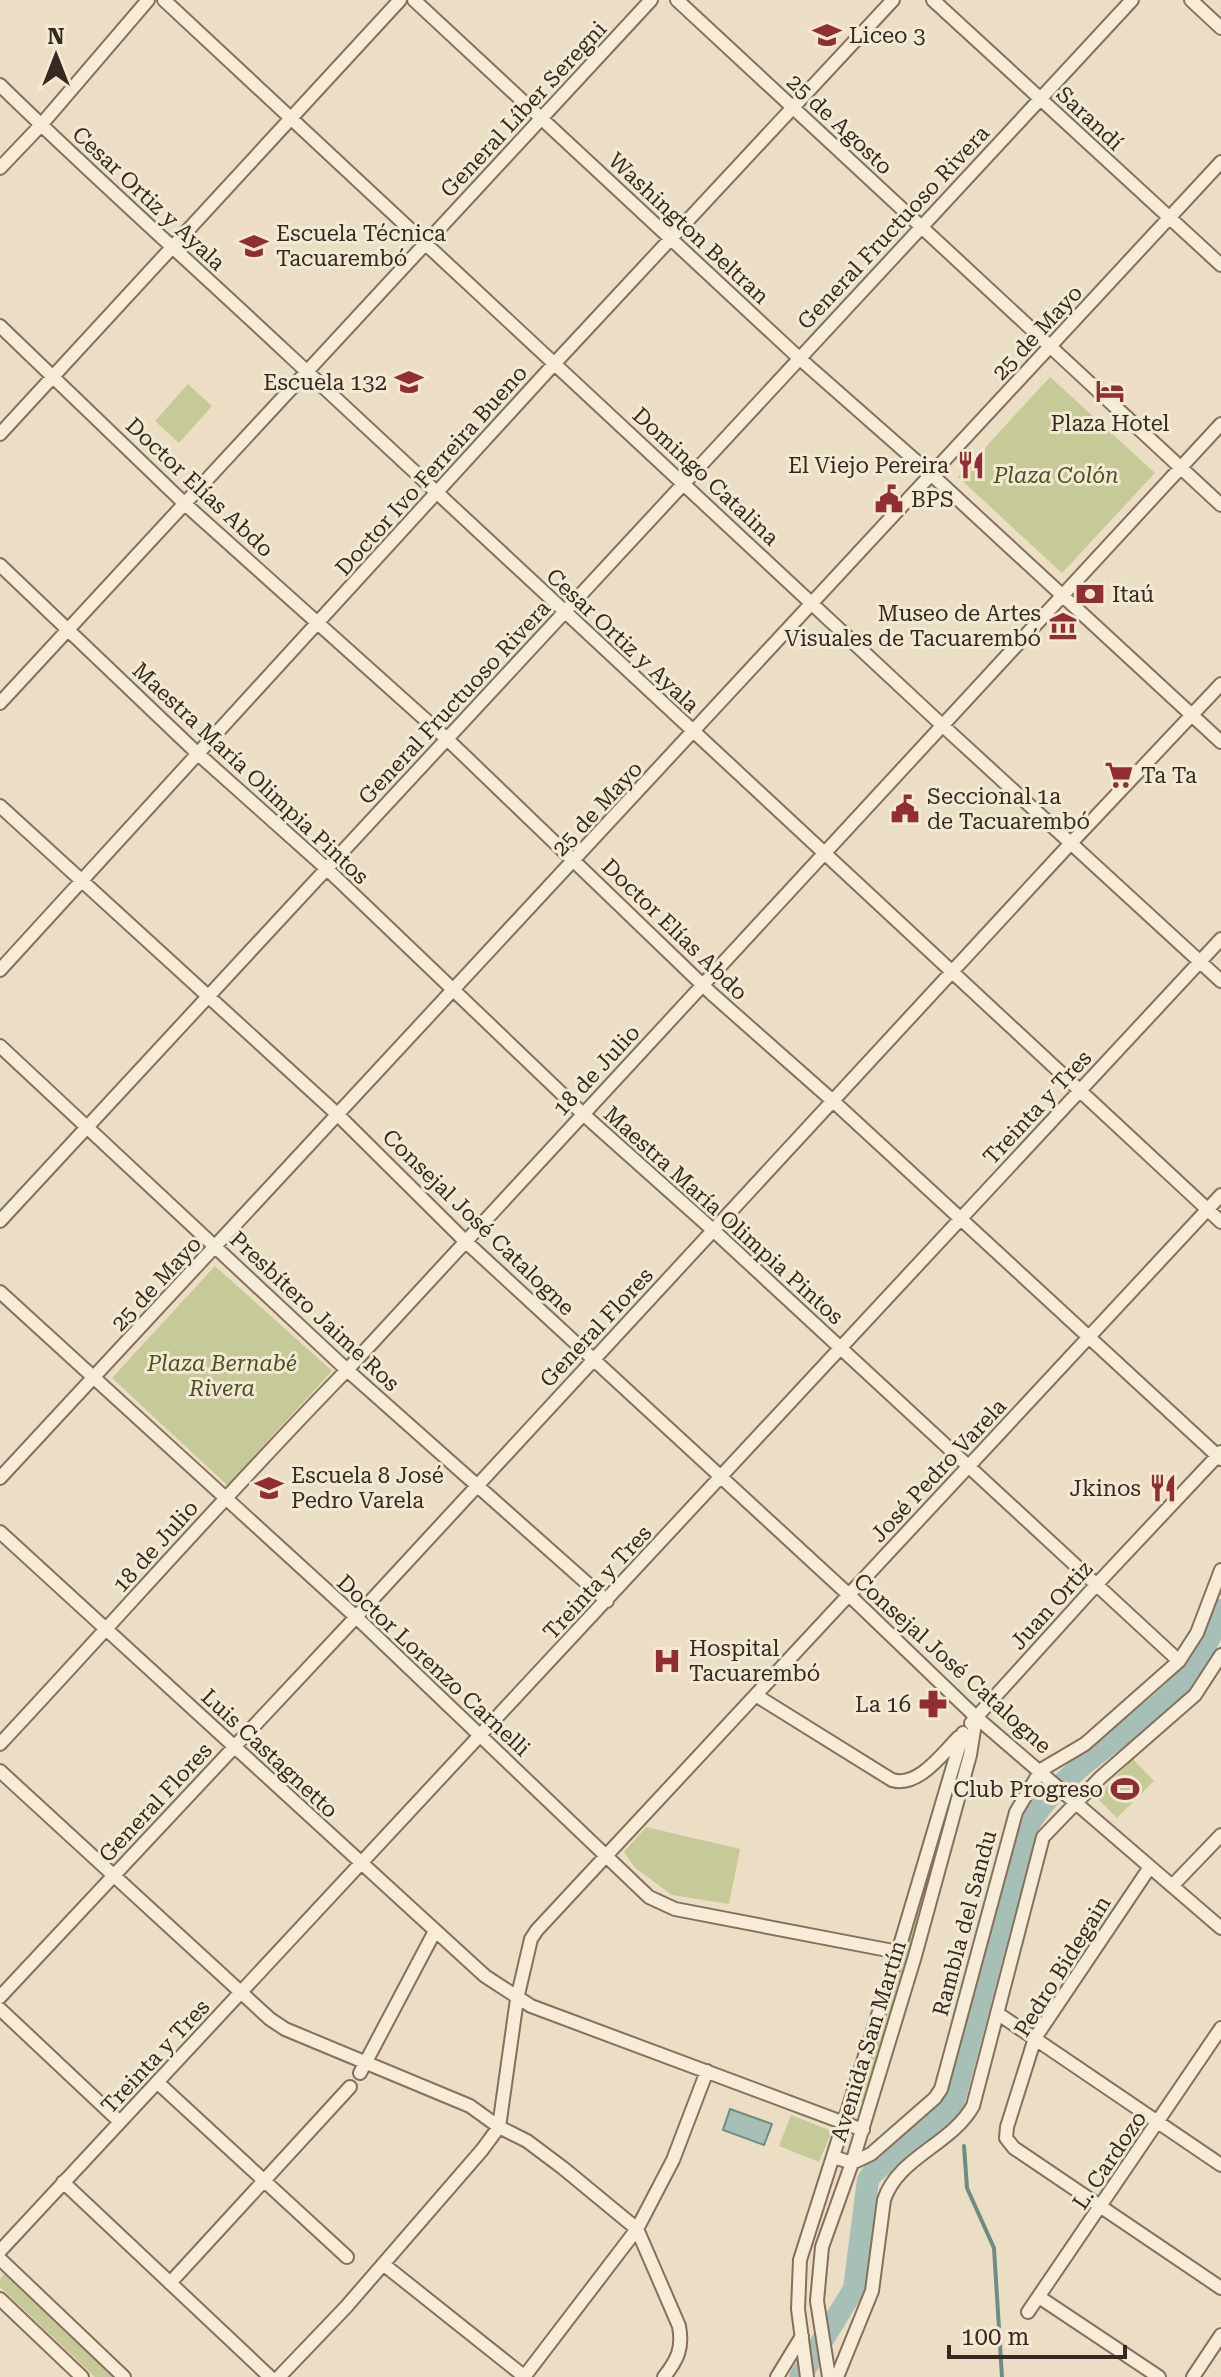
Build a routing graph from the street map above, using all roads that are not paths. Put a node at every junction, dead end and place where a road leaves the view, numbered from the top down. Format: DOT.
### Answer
graph roads {
  1 [pos="148,0"];
  2 [pos="164,0"];
  3 [pos="400,0"];
  4 [pos="414,0"];
  5 [pos="651,0"];
  6 [pos="677,0"];
  7 [pos="893,0"];
  8 [pos="933,0"];
  9 [pos="1132,0"];
  10 [pos="1191,0"];
  11 [pos="1221,28"];
  12 [pos="0,85"];
  13 [pos="1039,98"];
  14 [pos="794,108"];
  15 [pos="542,118"];
  16 [pos="292,119"];
  17 [pos="41,125"];
  18 [pos="1221,162"];
  19 [pos="0,168"];
  20 [pos="1170,218"];
  21 [pos="922,228"];
  22 [pos="671,239"];
  23 [pos="426,245"];
  24 [pos="172,246"];
  25 [pos="1221,265"];
  26 [pos="0,326"];
  27 [pos="1050,348"];
  28 [pos="799,358"];
  29 [pos="554,364"];
  30 [pos="307,372"];
  31 [pos="53,376"];
  32 [pos="1221,424"];
  33 [pos="0,434"];
  34 [pos="1180,468"];
  35 [pos="933,476"];
  36 [pos="684,483"];
  37 [pos="437,494"];
  38 [pos="185,504"];
  39 [pos="1221,505"];
  40 [pos="0,565"];
  41 [pos="1063,596"];
  42 [pos="813,603"];
  43 [pos="565,612"];
  44 [pos="318,622"];
  45 [pos="68,629"];
  46 [pos="1221,684"];
  47 [pos="0,703"];
  48 [pos="1193,715"];
  49 [pos="942,725"];
  50 [pos="694,733"];
  51 [pos="447,739"];
  52 [pos="1221,742"];
  53 [pos="197,753"];
  54 [pos="0,806"];
  55 [pos="1070,844"];
  56 [pos="825,853"];
  57 [pos="575,861"];
  58 [pos="327,869"];
  59 [pos="81,881"];
  60 [pos="1221,939"];
  61 [pos="1200,961"];
  62 [pos="0,970"];
  63 [pos="951,974"];
  64 [pos="1221,981"];
  65 [pos="702,985"];
  66 [pos="454,989"];
  67 [pos="208,998"];
  68 [pos="0,1046"];
  69 [pos="1079,1091"];
  70 [pos="833,1101"];
  71 [pos="337,1114"];
  72 [pos="583,1114"];
  73 [pos="88,1127"];
  74 [pos="1221,1195"];
  75 [pos="1207,1209"];
  76 [pos="959,1219"];
  77 [pos="0,1221"];
  78 [pos="1221,1222"];
  79 [pos="713,1230"];
  80 [pos="465,1241"];
  81 [pos="217,1246"];
  82 [pos="0,1292"];
  83 [pos="1089,1337"];
  84 [pos="840,1348"];
  85 [pos="594,1358"];
  86 [pos="347,1370"];
  87 [pos="94,1379"];
  88 [pos="1220,1456"];
  89 [pos="969,1466"];
  90 [pos="0,1478"];
  91 [pos="722,1478"];
  92 [pos="477,1485"];
  93 [pos="224,1498"];
  94 [pos="0,1532"];
  95 [pos="1221,1570"];
  96 [pos="1097,1584"];
  97 [pos="849,1595"];
  98 [pos="607,1601"];
  99 [pos="356,1617"];
  100 [pos="107,1630"];
  101 [pos="1221,1655"];
  102 [pos="1179,1661"];
  103 [pos="757,1696"];
  104 [pos="976,1717"];
  105 [pos="963,1733"];
  106 [pos="481,1736"];
  107 [pos="0,1744"];
  108 [pos="234,1747"];
  109 [pos="0,1771"];
  110 [pos="1043,1773"];
  111 [pos="1075,1800"];
  112 [pos="1221,1835"];
  113 [pos="606,1856"];
  114 [pos="361,1864"];
  115 [pos="1150,1867"];
  116 [pos="115,1876"];
  117 [pos="1172,1886"];
  118 [pos="1221,1928"];
  119 [pos="435,1931"];
  120 [pos="898,1952"];
  121 [pos="240,1995"];
  122 [pos="0,1997"];
  123 [pos="517,1999"];
  124 [pos="0,2009"];
  125 [pos="997,2013"];
  126 [pos="1221,2028"];
  127 [pos="1035,2038"];
  128 [pos="363,2068"];
  129 [pos="707,2071"];
  130 [pos="157,2082"];
  131 [pos="350,2087"];
  132 [pos="1159,2121"];
  133 [pos="120,2122"];
  134 [pos="845,2123"];
  135 [pos="499,2127"];
  136 [pos="863,2130"];
  137 [pos="834,2157"];
  138 [pos="852,2163"];
  139 [pos="1221,2165"];
  140 [pos="264,2180"];
  141 [pos="63,2182"];
  142 [pos="1101,2209"];
  143 [pos="637,2229"];
  144 [pos="0,2251"];
  145 [pos="347,2257"];
  146 [pos="0,2259"];
  147 [pos="383,2264"];
  148 [pos="170,2283"];
  149 [pos="1221,2288"];
  150 [pos="1039,2297"];
  151 [pos="0,2299"];
  152 [pos="1028,2312"];
  153 [pos="1221,2335"];
  154 [pos="802,2336"];
  155 [pos="286,2375"];
  156 [pos="82,2377"];
  157 [pos="124,2377"];
  158 [pos="270,2377"];
  159 [pos="525,2377"];
  160 [pos="664,2377"];
  161 [pos="777,2377"];
  162 [pos="807,2377"];
  163 [pos="829,2377"];
  164 [pos="837,2377"];
  165 [pos="1159,2377"];
  166 [pos="1193,2377"];
  1 -- 17 [label="street"];
  2 -- 16 [label="street, Domingo Catalina"];
  3 -- 16 [label="street"];
  4 -- 15 [label="street, Washington Beltran"];
  5 -- 15 [label="street, General Líber Seregni"];
  6 -- 14 [label="street, 25 de Agosto"];
  7 -- 14 [label="street, Doctor Ivo Ferreira Bueno"];
  8 -- 13 [label="street, Sarandí"];
  9 -- 13 [label="street, General Fructuoso Rivera"];
  10 -- 11 [label="street"];
  12 -- 17 [label="street, Cesar Ortiz y Ayala"];
  13 -- 20 [label="street, Sarandí"];
  13 -- 21 [label="street, General Fructuoso Rivera"];
  14 -- 21 [label="street, 25 de Agosto"];
  14 -- 22 [label="street, Doctor Ivo Ferreira Bueno"];
  15 -- 22 [label="street, Washington Beltran"];
  15 -- 23 [label="street, General Líber Seregni"];
  16 -- 23 [label="street, Domingo Catalina"];
  16 -- 24 [label="street"];
  17 -- 19 [label="street"];
  17 -- 24 [label="street, Cesar Ortiz y Ayala"];
  18 -- 20 [label="street, 25 de Mayo"];
  20 -- 25 [label="street, Sarandí"];
  20 -- 27 [label="street, 25 de Mayo"];
  21 -- 27 [label="street, 25 de Agosto"];
  21 -- 28 [label="street, General Fructuoso Rivera"];
  22 -- 28 [label="street, Washington Beltran"];
  22 -- 29 [label="street, Doctor Ivo Ferreira Bueno"];
  23 -- 29 [label="street, Domingo Catalina"];
  23 -- 30 [label="street, General Líber Seregni"];
  24 -- 30 [label="street, Cesar Ortiz y Ayala"];
  24 -- 31 [label="street"];
  26 -- 31 [label="street, Doctor Elías Abdo"];
  27 -- 34 [label="street, 25 de Agosto"];
  27 -- 35 [label="street, 25 de Mayo"];
  28 -- 35 [label="street, Washington Beltran"];
  28 -- 36 [label="street, General Fructuoso Rivera"];
  29 -- 36 [label="street, Domingo Catalina"];
  29 -- 37 [label="street, Doctor Ivo Ferreira Bueno"];
  30 -- 37 [label="street, Cesar Ortiz y Ayala"];
  30 -- 38 [label="street, General Líber Seregni"];
  31 -- 33 [label="street"];
  31 -- 38 [label="street, Doctor Elías Abdo"];
  32 -- 34 [label="street, 18 de Julio"];
  34 -- 39 [label="street, 25 de Agosto"];
  34 -- 41 [label="street, 18 de Julio"];
  35 -- 41 [label="street, Washington Beltran"];
  35 -- 42 [label="street, 25 de Mayo"];
  36 -- 42 [label="street, Domingo Catalina"];
  36 -- 43 [label="street, General Fructuoso Rivera"];
  37 -- 43 [label="street, Cesar Ortiz y Ayala"];
  37 -- 44 [label="street, Doctor Ivo Ferreira Bueno"];
  38 -- 44 [label="street, Doctor Elías Abdo"];
  38 -- 45 [label="street, General Líber Seregni"];
  40 -- 45 [label="street, Maestra María Olimpia Pintos"];
  41 -- 48 [label="street, Washington Beltran"];
  41 -- 49 [label="street, 18 de Julio"];
  42 -- 49 [label="street, Domingo Catalina"];
  42 -- 50 [label="street, 25 de Mayo"];
  43 -- 50 [label="street, Cesar Ortiz y Ayala"];
  43 -- 51 [label="street, General Fructuoso Rivera"];
  44 -- 51 [label="street, Doctor Elías Abdo"];
  44 -- 53 [label="street, Doctor Ivo Ferreira Bueno"];
  45 -- 47 [label="street, General Líber Seregni"];
  45 -- 53 [label="street, Maestra María Olimpia Pintos"];
  46 -- 48 [label="street, General Flores"];
  48 -- 52 [label="street, Washington Beltran"];
  48 -- 55 [label="street, General Flores"];
  49 -- 55 [label="street, Domingo Catalina"];
  49 -- 56 [label="street, 18 de Julio"];
  50 -- 56 [label="street, Cesar Ortiz y Ayala"];
  50 -- 57 [label="street, 25 de Mayo"];
  51 -- 57 [label="street, Doctor Elías Abdo"];
  51 -- 58 [label="street, General Fructuoso Rivera"];
  53 -- 58 [label="street, Maestra María Olimpia Pintos"];
  53 -- 59 [label="street, Doctor Ivo Ferreira Bueno"];
  54 -- 59 [label="street, Consejal José Catalogne"];
  55 -- 61 [label="street, Domingo Catalina"];
  55 -- 63 [label="street, General Flores"];
  56 -- 63 [label="street, Cesar Ortiz y Ayala"];
  56 -- 65 [label="street, 18 de Julio"];
  57 -- 65 [label="street, Doctor Elías Abdo"];
  57 -- 66 [label="street, 25 de Mayo"];
  58 -- 66 [label="street, Maestra María Olimpia Pintos"];
  58 -- 67 [label="street, General Fructuoso Rivera"];
  59 -- 62 [label="street, Doctor Ivo Ferreira Bueno"];
  59 -- 67 [label="street, Consejal José Catalogne"];
  60 -- 61 [label="street, Treinta y Tres"];
  61 -- 64 [label="street, Domingo Catalina"];
  61 -- 69 [label="street, Treinta y Tres"];
  63 -- 69 [label="street, Cesar Ortiz y Ayala"];
  63 -- 70 [label="street, General Flores"];
  65 -- 70 [label="street, Doctor Elías Abdo"];
  65 -- 72 [label="street, 18 de Julio"];
  66 -- 71 [label="street, 25 de Mayo"];
  66 -- 72 [label="street, Maestra María Olimpia Pintos"];
  67 -- 71 [label="street, Consejal José Catalogne"];
  67 -- 73 [label="street, General Fructuoso Rivera"];
  68 -- 73 [label="street, Presbítero Jaime Ros"];
  69 -- 75 [label="street, Cesar Ortiz y Ayala"];
  69 -- 76 [label="street, Treinta y Tres"];
  70 -- 76 [label="street, Doctor Elías Abdo"];
  70 -- 79 [label="street, General Flores"];
  71 -- 80 [label="street, Consejal José Catalogne"];
  71 -- 81 [label="street, 25 de Mayo"];
  72 -- 79 [label="street, Maestra María Olimpia Pintos"];
  72 -- 80 [label="street, 18 de Julio"];
  73 -- 77 [label="street, General Fructuoso Rivera"];
  73 -- 81 [label="street, Presbítero Jaime Ros"];
  74 -- 75 [label="street, José Pedro Varela"];
  75 -- 78 [label="street, Cesar Ortiz y Ayala"];
  75 -- 83 [label="street, José Pedro Varela"];
  76 -- 83 [label="street, Doctor Elías Abdo"];
  76 -- 84 [label="street, Treinta y Tres"];
  79 -- 84 [label="street, Maestra María Olimpia Pintos"];
  79 -- 85 [label="street, General Flores"];
  80 -- 85 [label="street, Consejal José Catalogne"];
  80 -- 86 [label="street, 18 de Julio"];
  81 -- 86 [label="street, Presbítero Jaime Ros"];
  81 -- 87 [label="street, 25 de Mayo"];
  82 -- 87 [label="street, Doctor Lorenzo Carnelli"];
  83 -- 88 [label="street, Doctor Elías Abdo"];
  83 -- 89 [label="street, José Pedro Varela"];
  84 -- 89 [label="street, Maestra María Olimpia Pintos"];
  84 -- 91 [label="street, Treinta y Tres"];
  85 -- 91 [label="street, Consejal José Catalogne"];
  85 -- 92 [label="street, General Flores"];
  86 -- 92 [label="street, Presbítero Jaime Ros"];
  86 -- 93 [label="street, 18 de Julio"];
  87 -- 90 [label="street, 25 de Mayo"];
  87 -- 93 [label="street, Doctor Lorenzo Carnelli"];
  88 -- 96 [label="street, Juan Ortiz"];
  89 -- 96 [label="street, Maestra María Olimpia Pintos"];
  89 -- 97 [label="street, José Pedro Varela"];
  91 -- 97 [label="street, Consejal José Catalogne"];
  91 -- 98 [label="street, Treinta y Tres"];
  92 -- 98 [label="street, Presbítero Jaime Ros"];
  92 -- 99 [label="street, General Flores"];
  93 -- 99 [label="street, Doctor Lorenzo Carnelli"];
  93 -- 100 [label="street, 18 de Julio"];
  94 -- 100 [label="street, Luis Castagnetto"];
  95 -- 102 [label="street"];
  96 -- 102 [label="street, Maestra María Olimpia Pintos"];
  96 -- 104 [label="street, Juan Ortiz"];
  97 -- 103 [label="street, José Pedro Varela"];
  97 -- 104 [label="street, Consejal José Catalogne"];
  98 -- 106 [label="street, Treinta y Tres"];
  99 -- 106 [label="street, Doctor Lorenzo Carnelli"];
  99 -- 108 [label="street, General Flores"];
  100 -- 107 [label="street, 18 de Julio"];
  100 -- 108 [label="street, Luis Castagnetto"];
  101 -- 111 [label="street"];
  102 -- 110 [label="street"];
  103 -- 105 [label="street, Juan Ortiz"];
  103 -- 113 [label="street, José Pedro Varela"];
  104 -- 105 [label="street, Juan Ortiz"];
  104 -- 110 [label="street, Consejal José Catalogne"];
  104 -- 136 [label="street, Avenida San Martín"];
  105 -- 120 [label="street, Avenida San Martín"];
  106 -- 113 [label="street, Doctor Lorenzo Carnelli"];
  106 -- 114 [label="street, Treinta y Tres"];
  108 -- 114 [label="street, Luis Castagnetto"];
  108 -- 116 [label="street, General Flores"];
  109 -- 116 [label="street"];
  110 -- 111 [label="street, Consejal José Catalogne"];
  110 -- 138 [label="street, Rambla del Sandu"];
  111 -- 115 [label="street, Consejal José Catalogne"];
  111 -- 125 [label="street"];
  112 -- 117 [label="street"];
  113 -- 120 [label="street, Doctor Lorenzo Carnelli"];
  113 -- 123 [label="street, José Pedro Varela"];
  114 -- 119 [label="street, Luis Castagnetto"];
  114 -- 121 [label="street, Treinta y Tres"];
  115 -- 117 [label="street, Consejal José Catalogne"];
  115 -- 127 [label="street, Pedro Bidegain"];
  116 -- 121 [label="street"];
  116 -- 122 [label="street, General Flores"];
  117 -- 118 [label="street, Consejal José Catalogne"];
  119 -- 123 [label="street, Luis Castagnetto"];
  119 -- 128 [label="street"];
  120 -- 134 [label="street, Avenida San Martín"];
  121 -- 128 [label="street"];
  121 -- 130 [label="street, Treinta y Tres"];
  123 -- 129 [label="street, Luis Castagnetto"];
  123 -- 135 [label="street, José Pedro Varela"];
  124 -- 133 [label="street"];
  125 -- 127 [label="street"];
  125 -- 164 [label="street"];
  126 -- 132 [label="street, L. Cardozo"];
  127 -- 132 [label="street"];
  127 -- 142 [label="street, Pedro Bidegain"];
  128 -- 135 [label="street"];
  129 -- 134 [label="street, Luis Castagnetto"];
  129 -- 143 [label="street"];
  130 -- 133 [label="street, Treinta y Tres"];
  130 -- 140 [label="street"];
  131 -- 140 [label="street"];
  132 -- 139 [label="street"];
  132 -- 142 [label="street, L. Cardozo"];
  133 -- 141 [label="street, Treinta y Tres"];
  134 -- 136 [label="street, Luis Castagnetto"];
  134 -- 137 [label="street, Avenida San Martín"];
  135 -- 143 [label="street"];
  135 -- 147 [label="street"];
  136 -- 138 [label="street, Avenida San Martín"];
  137 -- 138 [label="street"];
  137 -- 154 [label="street, Avenida San Martín"];
  138 -- 163 [label="street, Avenida San Martín"];
  140 -- 145 [label="street"];
  140 -- 148 [label="street"];
  141 -- 144 [label="street, Treinta y Tres"];
  141 -- 148 [label="street"];
  142 -- 149 [label="street"];
  142 -- 150 [label="street, L. Cardozo"];
  143 -- 159 [label="street"];
  143 -- 160 [label="street"];
  146 -- 157 [label="street"];
  147 -- 155 [label="street"];
  147 -- 159 [label="street"];
  148 -- 158 [label="street"];
  150 -- 152 [label="street, L. Cardozo"];
  150 -- 165 [label="street"];
  151 -- 156 [label="street"];
  153 -- 166 [label="street"];
  154 -- 161 [label="street"];
  154 -- 162 [label="street, Avenida San Martín"];
}
